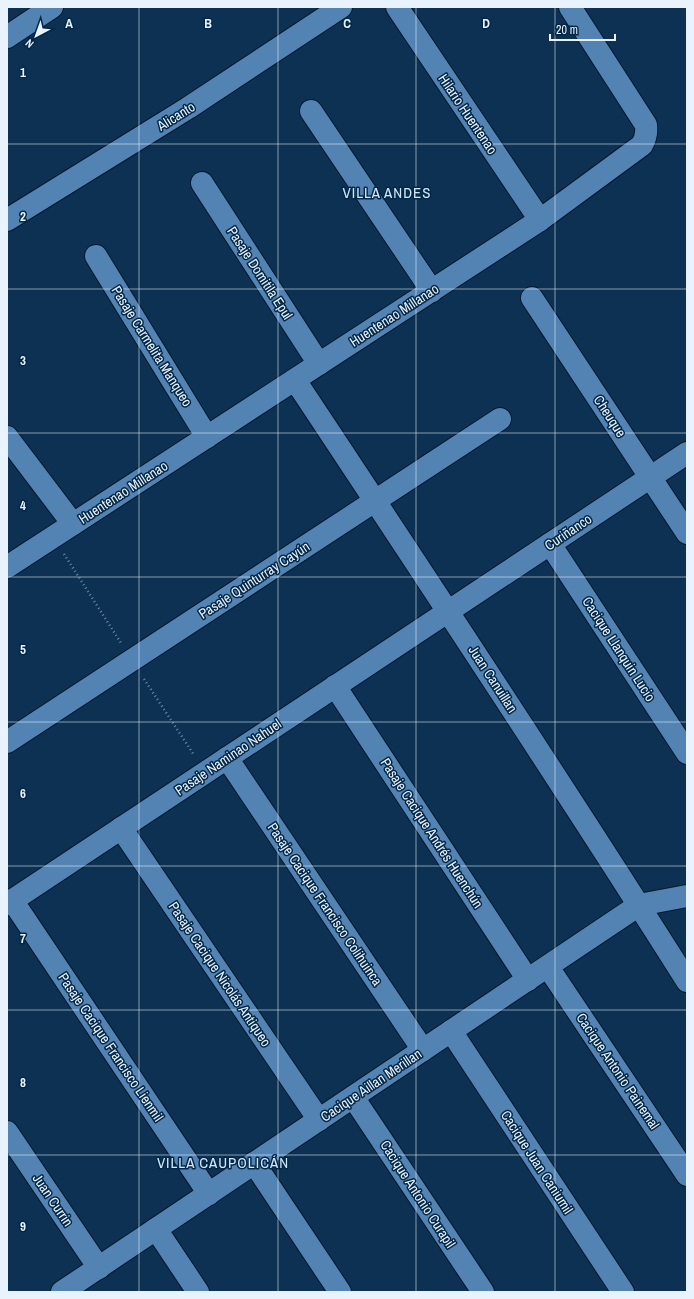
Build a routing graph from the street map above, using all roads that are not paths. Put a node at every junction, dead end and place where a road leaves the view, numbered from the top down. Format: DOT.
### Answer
graph roads {
  1 [pos="52,7"];
  2 [pos="341,7"];
  3 [pos="397,7"];
  4 [pos="570,7"];
  5 [pos="7,37"];
  6 [pos="311,111"];
  7 [pos="202,183"];
  8 [pos="7,220"];
  9 [pos="540,220"];
  10 [pos="96,256"];
  11 [pos="432,291"];
  12 [pos="532,298"];
  13 [pos="319,364"];
  14 [pos="295,380"];
  15 [pos="500,419"];
  16 [pos="7,437"];
  17 [pos="207,437"];
  18 [pos="687,454"];
  19 [pos="650,478"];
  20 [pos="375,500"];
  21 [pos="73,524"];
  22 [pos="687,533"];
  23 [pos="550,544"];
  24 [pos="7,568"];
  25 [pos="448,611"];
  26 [pos="335,686"];
  27 [pos="7,742"];
  28 [pos="687,753"];
  29 [pos="227,758"];
  30 [pos="121,828"];
  31 [pos="687,896"];
  32 [pos="10,902"];
  33 [pos="639,905"];
  34 [pos="548,967"];
  35 [pos="528,980"];
  36 [pos="687,981"];
  37 [pos="451,1031"];
  38 [pos="423,1050"];
  39 [pos="353,1097"];
  40 [pos="319,1120"];
  41 [pos="7,1132"];
  42 [pos="254,1163"];
  43 [pos="687,1175"];
  44 [pos="209,1194"];
  45 [pos="156,1229"];
  46 [pos="99,1268"];
  47 [pos="74,1288"];
  48 [pos="198,1292"];
  49 [pos="340,1292"];
  50 [pos="483,1292"];
  51 [pos="623,1292"];
  1 -- 5 [label="street"];
  2 -- 8 [label="street, Alicanto"];
  3 -- 9 [label="street, Hilario Huentenao"];
  4 -- 9 [label="street, Huentenao Millanao"];
  6 -- 11 [label="street"];
  7 -- 13 [label="street, Pasaje Domitila Epul"];
  9 -- 11 [label="street, Huentenao Millanao"];
  10 -- 17 [label="street, Pasaje Carmelita Manqueo"];
  11 -- 13 [label="street, Huentenao Millanao"];
  12 -- 19 [label="street, Cheuque"];
  13 -- 14 [label="street, Huentenao Millanao"];
  14 -- 17 [label="street, Huentenao Millanao"];
  14 -- 20 [label="street, Juan Canuillan"];
  15 -- 20 [label="street, Pasaje Quinturray Cayún"];
  16 -- 21 [label="street"];
  17 -- 21 [label="street, Huentenao Millanao"];
  18 -- 19 [label="street, Curiñanco"];
  19 -- 22 [label="street, Cheuque"];
  19 -- 23 [label="street, Curiñanco"];
  20 -- 25 [label="street, Juan Canuillan"];
  20 -- 27 [label="street, Pasaje Quinturray Cayún"];
  21 -- 24 [label="street, Huentenao Millanao"];
  23 -- 25 [label="street, Curiñanco"];
  23 -- 28 [label="street, Cacique Llanquin Lucio"];
  25 -- 26 [label="street, Pasaje Naminao Nahuel"];
  25 -- 33 [label="street, Juan Canuillan"];
  26 -- 29 [label="street, Pasaje Naminao Nahuel"];
  26 -- 35 [label="street, Pasaje Cacique Andrés Huenchún"];
  29 -- 30 [label="street, Pasaje Naminao Nahuel"];
  29 -- 38 [label="street, Pasaje Cacique Francisco Colihuinca"];
  30 -- 32 [label="street, Pasaje Naminao Nahuel"];
  30 -- 40 [label="street, Pasaje Cacique Nicolás Antiqueo"];
  31 -- 33 [label="street, Cacique Aillan Merillan"];
  32 -- 44 [label="street, Pasaje Cacique Francisco Lienmil"];
  33 -- 34 [label="street, Cacique Aillan Merillan"];
  33 -- 36 [label="street, Juan Canuillan"];
  34 -- 35 [label="street, Cacique Aillan Merillan"];
  34 -- 43 [label="street, Cacique Antonio Painemal"];
  35 -- 37 [label="street, Cacique Aillan Merillan"];
  37 -- 38 [label="street, Cacique Aillan Merillan"];
  37 -- 51 [label="street, Cacique Juan Caniumil"];
  38 -- 39 [label="street, Cacique Aillan Merillan"];
  39 -- 40 [label="street, Cacique Aillan Merillan"];
  39 -- 50 [label="street, Cacique Antonio Curapil"];
  40 -- 42 [label="street, Cacique Aillan Merillan"];
  41 -- 46 [label="street, Juan Currin"];
  42 -- 44 [label="street, Cacique Aillan Merillan"];
  42 -- 49 [label="street"];
  44 -- 45 [label="street, Cacique Aillan Merillan"];
  45 -- 46 [label="street, Cacique Aillan Merillan"];
  45 -- 48 [label="street"];
  46 -- 47 [label="street, Cacique Aillan Merillan"];
}
